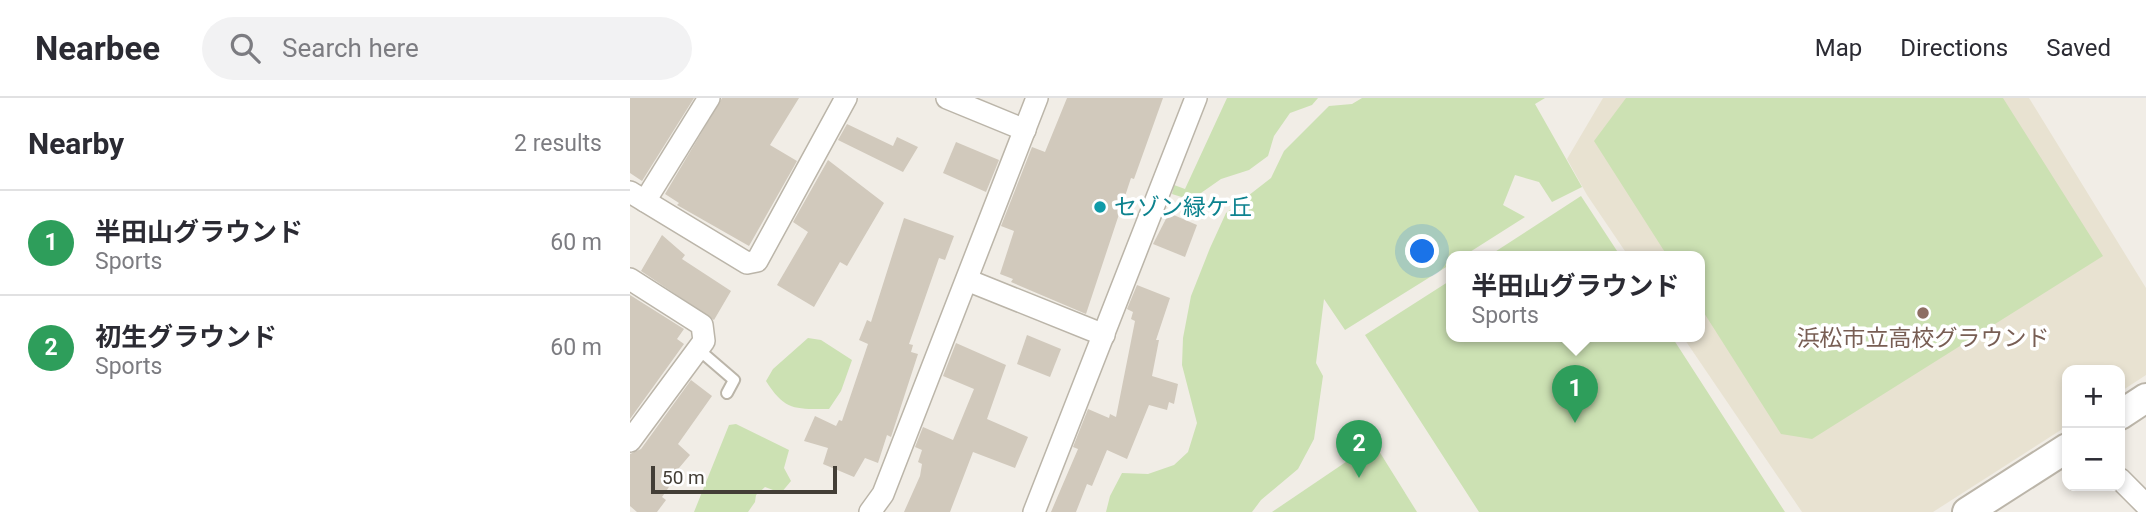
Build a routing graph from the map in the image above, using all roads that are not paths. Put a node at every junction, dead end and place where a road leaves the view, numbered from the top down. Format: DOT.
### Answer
graph roads {
  1 [pos="709,98"];
  2 [pos="846,98"];
  3 [pos="947,98"];
  4 [pos="1037,98"];
  5 [pos="1196,98"];
  6 [pos="1024,130"];
  7 [pos="638,196"];
  8 [pos="630,279"];
  9 [pos="968,280"];
  10 [pos="1104,335"];
  11 [pos="698,349"];
  12 [pos="727,393"];
  13 [pos="2146,398"];
  14 [pos="2125,412"];
  15 [pos="630,441"];
  16 [pos="2062,451"];
  17 [pos="2125,484"];
  18 [pos="2146,505"];
  19 [pos="870,512"];
  20 [pos="1034,512"];
  21 [pos="1967,512"];
  1 -- 7 [label="street"];
  2 -- 7 [label="street"];
  3 -- 6 [label="street"];
  4 -- 6 [label="street"];
  5 -- 10 [label="street"];
  6 -- 9 [label="street"];
  8 -- 11 [label="street"];
  9 -- 10 [label="street"];
  9 -- 19 [label="street"];
  10 -- 20 [label="street"];
  11 -- 12 [label="lane"];
  11 -- 15 [label="street"];
  13 -- 14 [label="street"];
  16 -- 21 [label="street"];
  17 -- 18 [label="street"];
}
